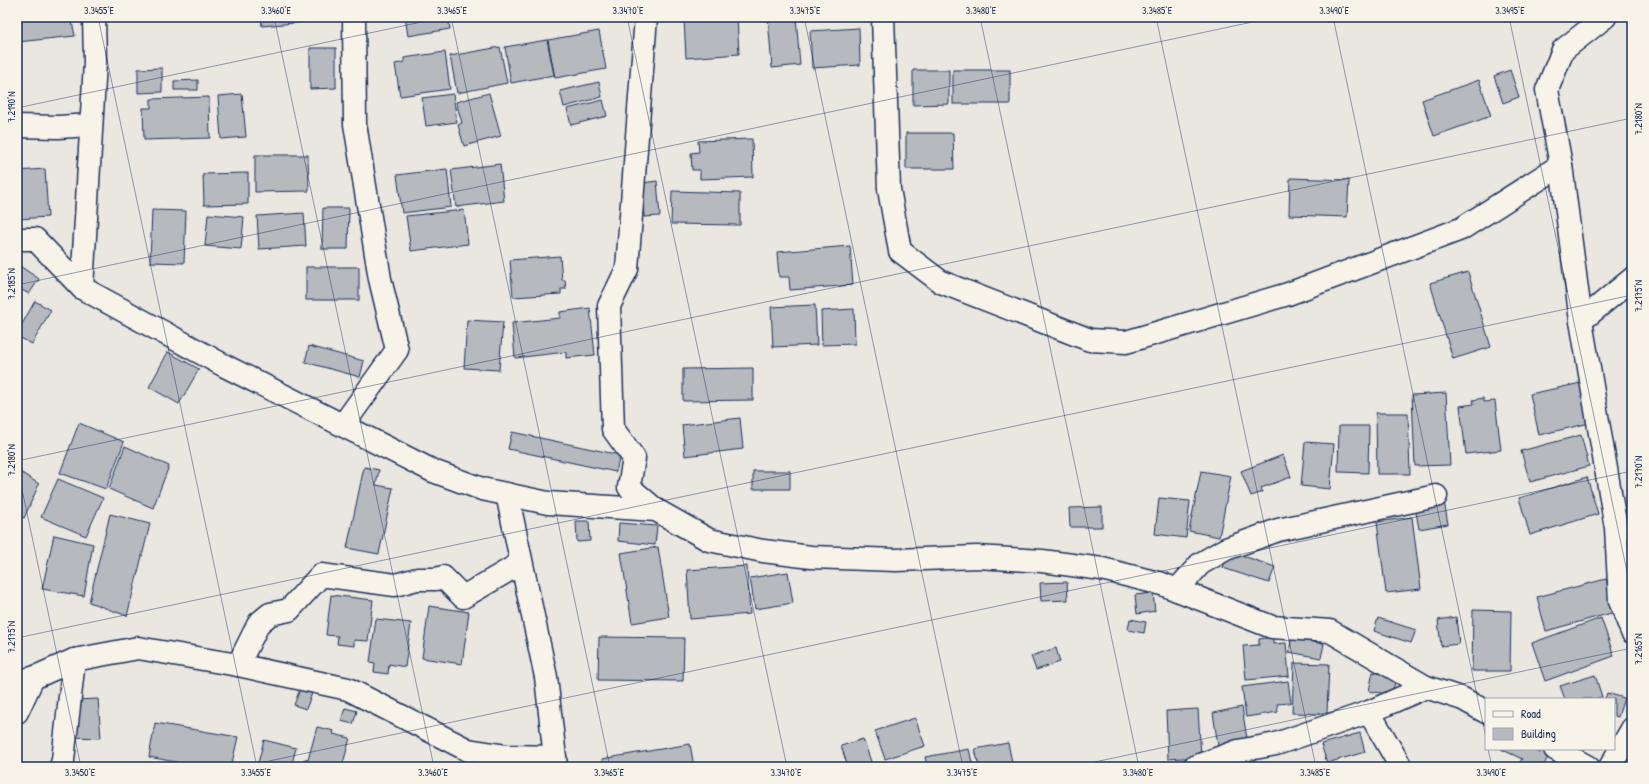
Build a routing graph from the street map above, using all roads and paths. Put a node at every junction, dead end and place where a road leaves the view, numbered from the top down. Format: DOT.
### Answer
graph roads {
  1 [pos="94,17"];
  2 [pos="354,17"];
  3 [pos="646,17"];
  4 [pos="882,17"];
  5 [pos="1605,17"];
  6 [pos="91,125"];
  7 [pos="17,126"];
  8 [pos="1562,165"];
  9 [pos="17,239"];
  10 [pos="1632,279"];
  11 [pos="82,288"];
  12 [pos="1581,321"];
  13 [pos="343,425"];
  14 [pos="507,494"];
  15 [pos="1436,496"];
  16 [pos="656,510"];
  17 [pos="521,563"];
  18 [pos="1177,590"];
  19 [pos="1626,601"];
  20 [pos="1632,632"];
  21 [pos="74,660"];
  22 [pos="238,665"];
  23 [pos="25,679"];
  24 [pos="1426,687"];
  25 [pos="1485,711"];
  26 [pos="17,712"];
  27 [pos="1369,712"];
  28 [pos="1632,729"];
  29 [pos="1557,750"];
  30 [pos="555,762"];
  31 [pos="61,767"];
  32 [pos="1194,767"];
  33 [pos="1401,767"];
  34 [pos="1588,767"];
  35 [pos="1610,767"];
  1 -- 6 [label="street"];
  2 -- 13 [label="street"];
  3 -- 16 [label="street"];
  4 -- 8 [label="street"];
  5 -- 8 [label="street"];
  6 -- 7 [label="street"];
  6 -- 11 [label="street"];
  8 -- 12 [label="street"];
  9 -- 11 [label="street"];
  10 -- 12 [label="street"];
  11 -- 13 [label="street"];
  12 -- 19 [label="street"];
  13 -- 14 [label="street"];
  14 -- 16 [label="street"];
  14 -- 17 [label="street"];
  15 -- 18 [label="street"];
  16 -- 18 [label="street"];
  17 -- 22 [label="street"];
  17 -- 30 [label="street"];
  18 -- 24 [label="street"];
  19 -- 20 [label="street"];
  21 -- 22 [label="street"];
  21 -- 23 [label="street"];
  21 -- 31 [label="street"];
  22 -- 30 [label="street"];
  23 -- 26 [label="street"];
  24 -- 25 [label="street"];
  24 -- 27 [label="street"];
  27 -- 32 [label="street"];
  27 -- 33 [label="street"];
  28 -- 35 [label="street"];
  29 -- 34 [label="street"];
}
